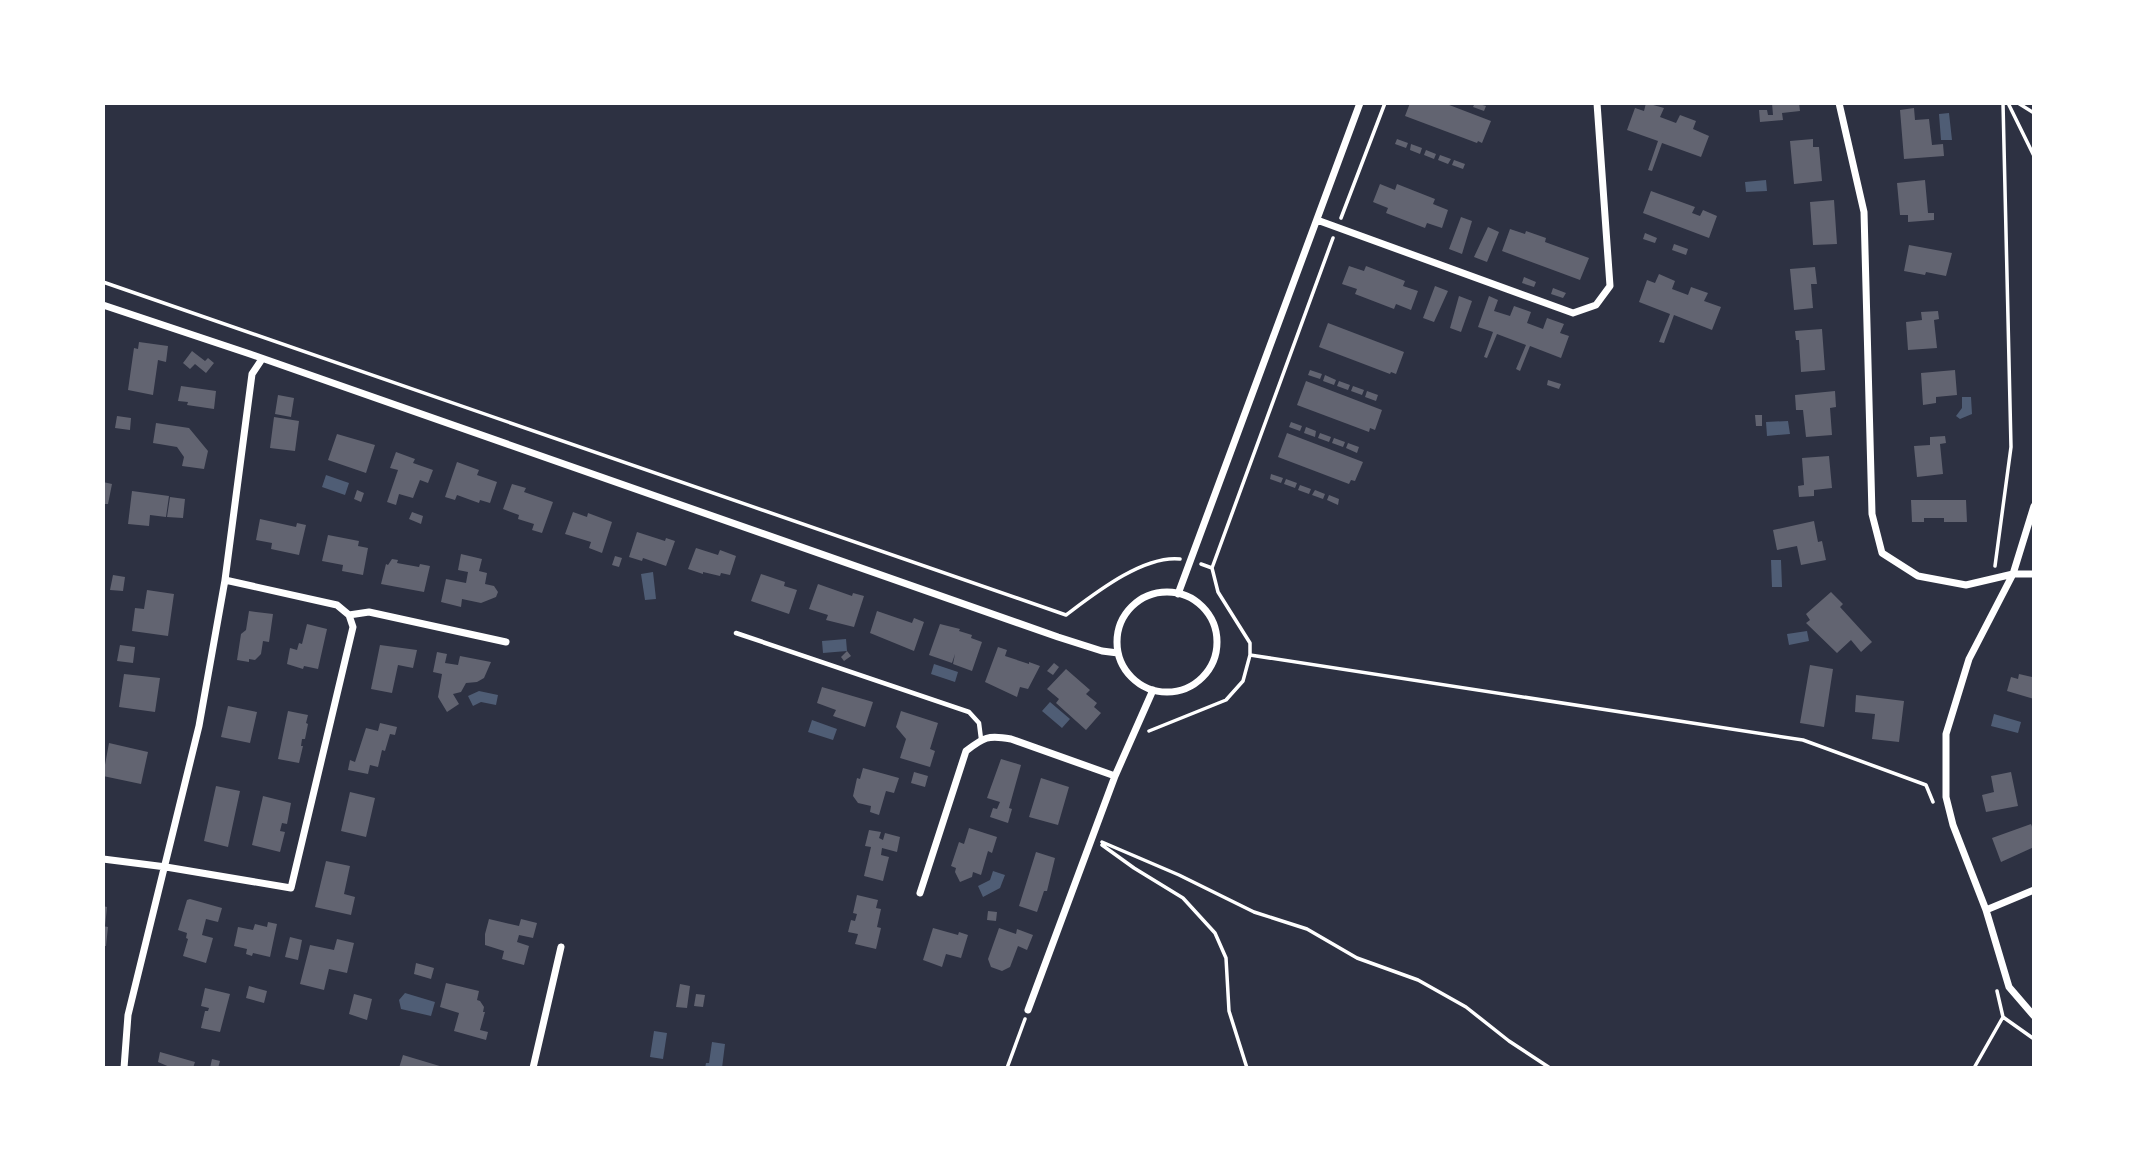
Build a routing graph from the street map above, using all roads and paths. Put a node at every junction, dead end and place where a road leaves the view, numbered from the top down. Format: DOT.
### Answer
graph roads {
  1 [pos="1360,103"];
  2 [pos="1385,103"];
  3 [pos="1597,103"];
  4 [pos="1839,103"];
  5 [pos="2006,103"];
  6 [pos="2018,103"];
  7 [pos="2034,113"];
  8 [pos="2034,156"];
  9 [pos="1317,220"];
  10 [pos="1337,228"];
  11 [pos="103,282"];
  12 [pos="103,306"];
  13 [pos="262,359"];
  14 [pos="2034,506"];
  15 [pos="1190,560"];
  16 [pos="1212,568"];
  17 [pos="2034,574"];
  18 [pos="2013,575"];
  19 [pos="1994,579"];
  20 [pos="225,580"];
  21 [pos="1178,594"];
  22 [pos="349,615"];
  23 [pos="736,633"];
  24 [pos="506,642"];
  25 [pos="1118,653"];
  26 [pos="1250,655"];
  27 [pos="1153,690"];
  28 [pos="1136,731"];
  29 [pos="981,739"];
  30 [pos="1115,776"];
  31 [pos="1936,808"];
  32 [pos="1093,838"];
  33 [pos="103,859"];
  34 [pos="166,867"];
  35 [pos="2034,890"];
  36 [pos="920,893"];
  37 [pos="1986,910"];
  38 [pos="561,947"];
  39 [pos="1028,1010"];
  40 [pos="2034,1016"];
  41 [pos="2003,1017"];
  42 [pos="124,1068"];
  43 [pos="533,1068"];
  44 [pos="1007,1068"];
  45 [pos="1247,1068"];
  46 [pos="1550,1068"];
  47 [pos="1974,1068"];
  1 -- 9 [label="street"];
  2 -- 10 [label="path"];
  3 -- 10 [label="street"];
  4 -- 19 [label="street"];
  5 -- 8 [label="path"];
  5 -- 19 [label="path"];
  6 -- 7 [label="path"];
  9 -- 10 [label="street"];
  9 -- 15 [label="street"];
  10 -- 16 [label="path"];
  11 -- 15 [label="path"];
  12 -- 13 [label="street"];
  13 -- 20 [label="street"];
  13 -- 25 [label="street"];
  14 -- 18 [label="street"];
  15 -- 16 [label="path"];
  15 -- 21 [label="street"];
  16 -- 26 [label="path"];
  17 -- 18 [label="street"];
  18 -- 19 [label="street"];
  18 -- 37 [label="street"];
  20 -- 22 [label="street"];
  20 -- 34 [label="street"];
  21 -- 25 [label="street"];
  21 -- 27 [label="street"];
  22 -- 24 [label="street"];
  22 -- 34 [label="street"];
  23 -- 29 [label="lane"];
  25 -- 27 [label="street"];
  26 -- 28 [label="path"];
  26 -- 31 [label="path"];
  27 -- 28 [label="street"];
  28 -- 30 [label="street"];
  29 -- 30 [label="street"];
  29 -- 36 [label="street"];
  30 -- 32 [label="street"];
  32 -- 39 [label="street"];
  32 -- 45 [label="path"];
  32 -- 46 [label="path"];
  33 -- 34 [label="street"];
  34 -- 42 [label="street"];
  35 -- 37 [label="street"];
  37 -- 40 [label="street"];
  38 -- 43 [label="street"];
  39 -- 44 [label="path"];
  41 -- 47 [label="path"];
}
